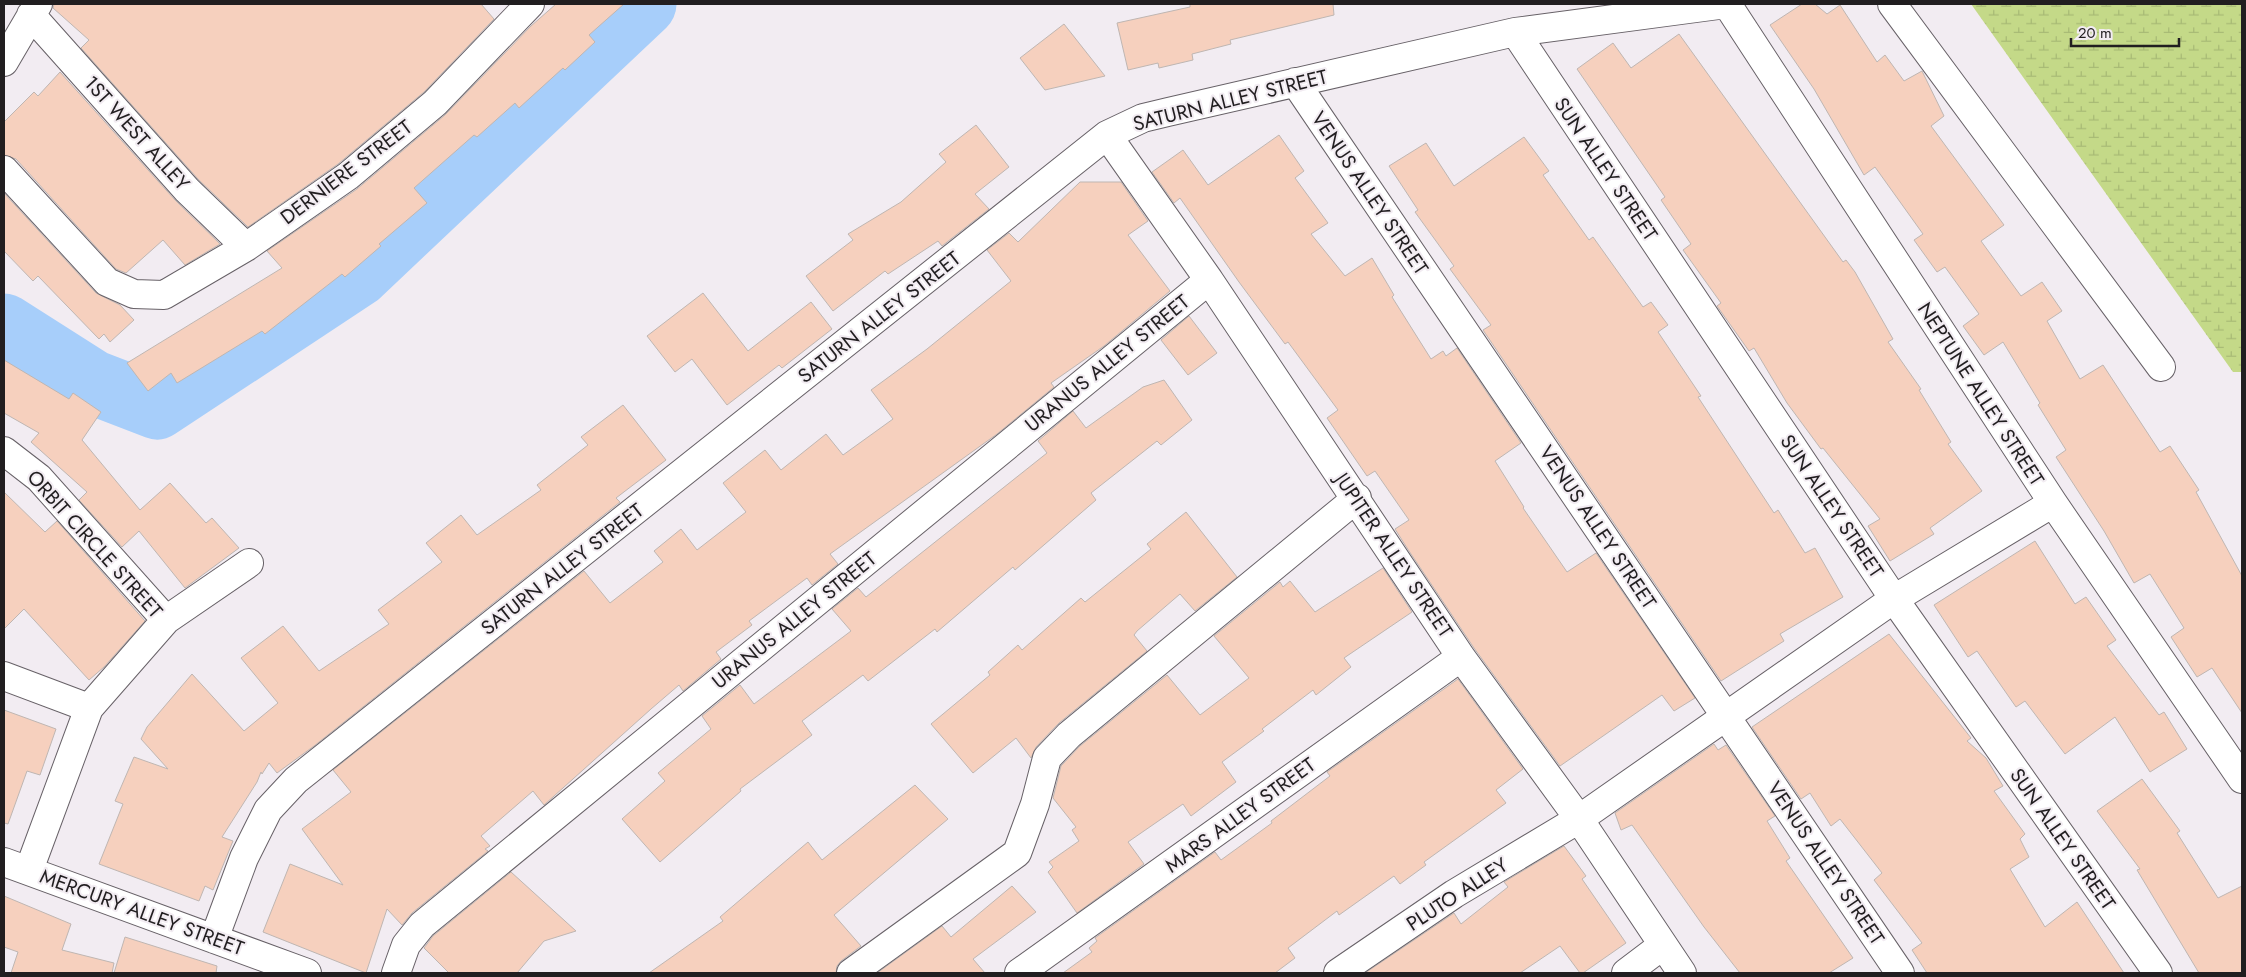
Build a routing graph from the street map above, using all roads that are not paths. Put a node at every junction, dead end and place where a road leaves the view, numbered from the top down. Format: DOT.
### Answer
graph roads {
  1 [pos="1726,4"];
  2 [pos="1892,4"];
  3 [pos="516,9"];
  4 [pos="34,10"];
  5 [pos="1515,32"];
  6 [pos="4,62"];
  7 [pos="1295,82"];
  8 [pos="1107,135"];
  9 [pos="4,170"];
  10 [pos="246,247"];
  11 [pos="1209,280"];
  12 [pos="2161,367"];
  13 [pos="4,451"];
  14 [pos="1357,498"];
  15 [pos="2053,504"];
  16 [pos="249,563"];
  17 [pos="1894,600"];
  18 [pos="166,620"];
  19 [pos="1461,657"];
  20 [pos="4,676"];
  21 [pos="89,708"];
  22 [pos="1727,716"];
  23 [pos="2242,779"];
  24 [pos="1579,818"];
  25 [pos="4,862"];
  26 [pos="29,870"];
  27 [pos="214,939"];
  28 [pos="1663,945"];
  29 [pos="307,973"];
  30 [pos="396,973"];
  31 [pos="851,973"];
  32 [pos="1019,973"];
  33 [pos="1338,973"];
  34 [pos="1626,973"];
  35 [pos="1682,973"];
  36 [pos="1900,973"];
  37 [pos="2158,973"];
  1 -- 5 [label="street, SATURN ALLEY STREET"];
  1 -- 15 [label="street, NEPTUNE ALLEY STREET"];
  2 -- 12 [label="street"];
  3 -- 10 [label="street, DERNIERE STREET"];
  4 -- 6 [label="street"];
  4 -- 10 [label="street, 1ST WEST ALLEY"];
  5 -- 7 [label="street, SATURN ALLEY STREET"];
  5 -- 17 [label="street, SUN ALLEY STREET"];
  7 -- 8 [label="street, SATURN ALLEY STREET"];
  7 -- 22 [label="street, VENUS ALLEY STREET"];
  8 -- 11 [label="street, JUPITER ALLEY STREET"];
  8 -- 27 [label="street, SATURN ALLEY STREET"];
  9 -- 10 [label="street, DERNIERE STREET"];
  11 -- 14 [label="street, JUPITER ALLEY STREET"];
  11 -- 30 [label="street, URANUS ALLEY STREET"];
  13 -- 18 [label="street, ORBIT CIRCLE STREET"];
  14 -- 19 [label="street, JUPITER ALLEY STREET"];
  14 -- 31 [label="street"];
  15 -- 17 [label="street, PLUTO ALLEY"];
  15 -- 23 [label="street, NEPTUNE ALLEY STREET"];
  16 -- 18 [label="street"];
  17 -- 22 [label="street, PLUTO ALLEY"];
  17 -- 37 [label="street, SUN ALLEY STREET"];
  18 -- 21 [label="street, ORBIT CIRCLE STREET"];
  19 -- 24 [label="street, JUPITER ALLEY STREET"];
  19 -- 32 [label="street, MARS ALLEY STREET"];
  20 -- 21 [label="street"];
  21 -- 26 [label="street"];
  22 -- 24 [label="street, PLUTO ALLEY"];
  22 -- 36 [label="street, VENUS ALLEY STREET"];
  24 -- 28 [label="street, JUPITER ALLEY STREET"];
  24 -- 33 [label="street, PLUTO ALLEY"];
  25 -- 26 [label="street, MERCURY ALLEY STREET"];
  26 -- 27 [label="street, MERCURY ALLEY STREET"];
  27 -- 29 [label="street, MERCURY ALLEY STREET"];
  28 -- 34 [label="street"];
  28 -- 35 [label="street, JUPITER ALLEY STREET"];
}
